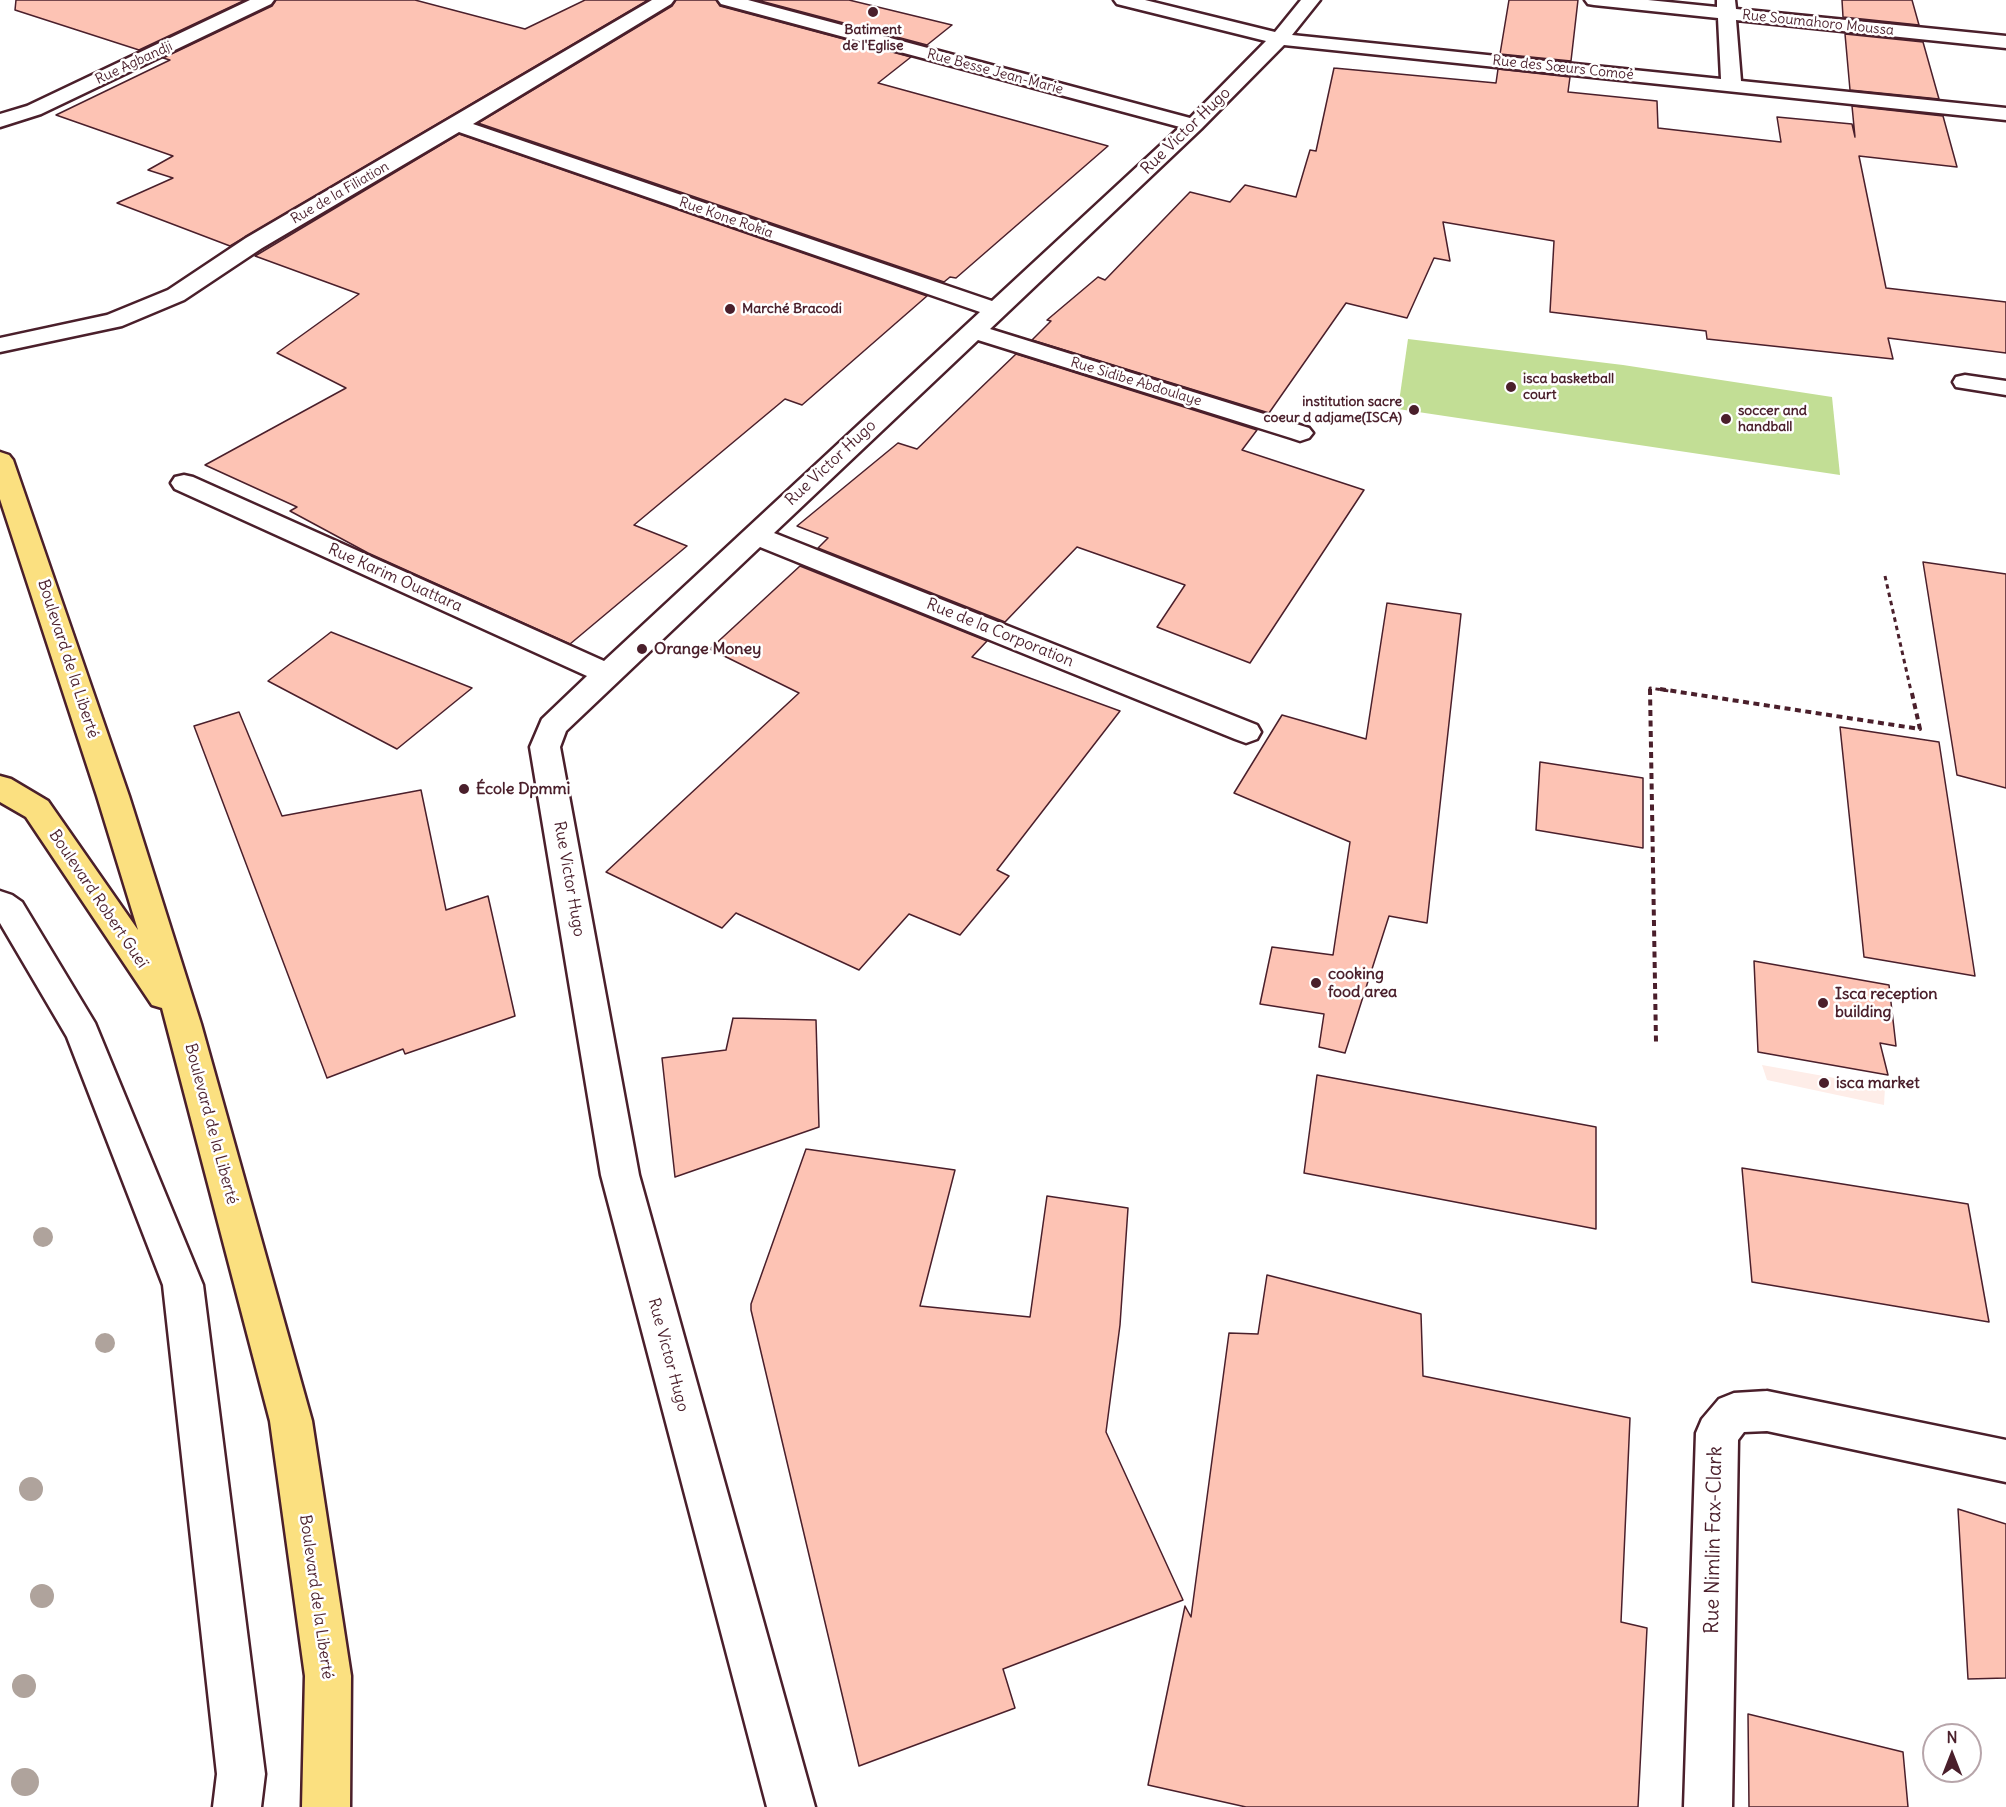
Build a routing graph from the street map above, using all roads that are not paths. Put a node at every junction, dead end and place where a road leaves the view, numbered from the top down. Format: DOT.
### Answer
graph roads {
  1 [pos="265,0"];
  2 [pos="665,0"];
  3 [pos="727,0"];
  4 [pos="1123,0"];
  5 [pos="1311,0"];
  6 [pos="1594,0"];
  7 [pos="1727,7"];
  8 [pos="1279,39"];
  9 [pos="2006,42"];
  10 [pos="1731,85"];
  11 [pos="2006,114"];
  12 [pos="0,121"];
  13 [pos="457,125"];
  14 [pos="1194,125"];
  15 [pos="984,320"];
  16 [pos="0,345"];
  17 [pos="1965,382"];
  18 [pos="2006,388"];
  19 [pos="1300,433"];
  20 [pos="0,460"];
  21 [pos="184,483"];
  22 [pos="754,535"];
  23 [pos="607,674"];
  24 [pos="1246,732"];
  25 [pos="0,788"];
  26 [pos="0,904"];
  27 [pos="184,1024"];
  28 [pos="2006,1436"];
  29 [pos="1962,1452"];
  30 [pos="2006,1461"];
  31 [pos="236,1796"];
  32 [pos="326,1807"];
  33 [pos="791,1807"];
  34 [pos="1708,1807"];
  1 -- 12 [label="street, Rue Agbandji"];
  2 -- 13 [label="street, Rue de la Filiation"];
  3 -- 14 [label="street, Rue Besse Jean-Marie"];
  4 -- 8 [label="street, Rue des Sœurs Comoé"];
  5 -- 8 [label="street, Rue Victor Hugo"];
  6 -- 7 [label="street, Rue Soumahoro Moussa"];
  7 -- 9 [label="street, Rue Soumahoro Moussa"];
  7 -- 10 [label="street"];
  8 -- 10 [label="street, Rue des Sœurs Comoé"];
  8 -- 14 [label="street, Rue Victor Hugo"];
  10 -- 11 [label="street, Rue des Sœurs Comoé"];
  13 -- 15 [label="street, Rue Kone Rokia"];
  13 -- 16 [label="street, Rue de la Filiation"];
  14 -- 15 [label="street, Rue Victor Hugo"];
  15 -- 19 [label="street, Rue Sidibe Abdoulaye"];
  15 -- 22 [label="street, Rue Victor Hugo"];
  17 -- 18 [label="street"];
  20 -- 27 [label="main road, Boulevard de la Liberté"];
  21 -- 23 [label="street, Rue Karim Ouattara"];
  22 -- 23 [label="street, Rue Victor Hugo"];
  22 -- 24 [label="street, Rue de la Corporation"];
  23 -- 33 [label="street, Rue Victor Hugo"];
  25 -- 27 [label="main road, Boulevard Robert Gueï"];
  26 -- 31 [label="street"];
  27 -- 32 [label="main road, Boulevard de la Liberté"];
  28 -- 29 [label="street"];
  29 -- 30 [label="street, Rue Nimlin Fax-Clark"];
  29 -- 34 [label="street, Rue Nimlin Fax-Clark"];
}
